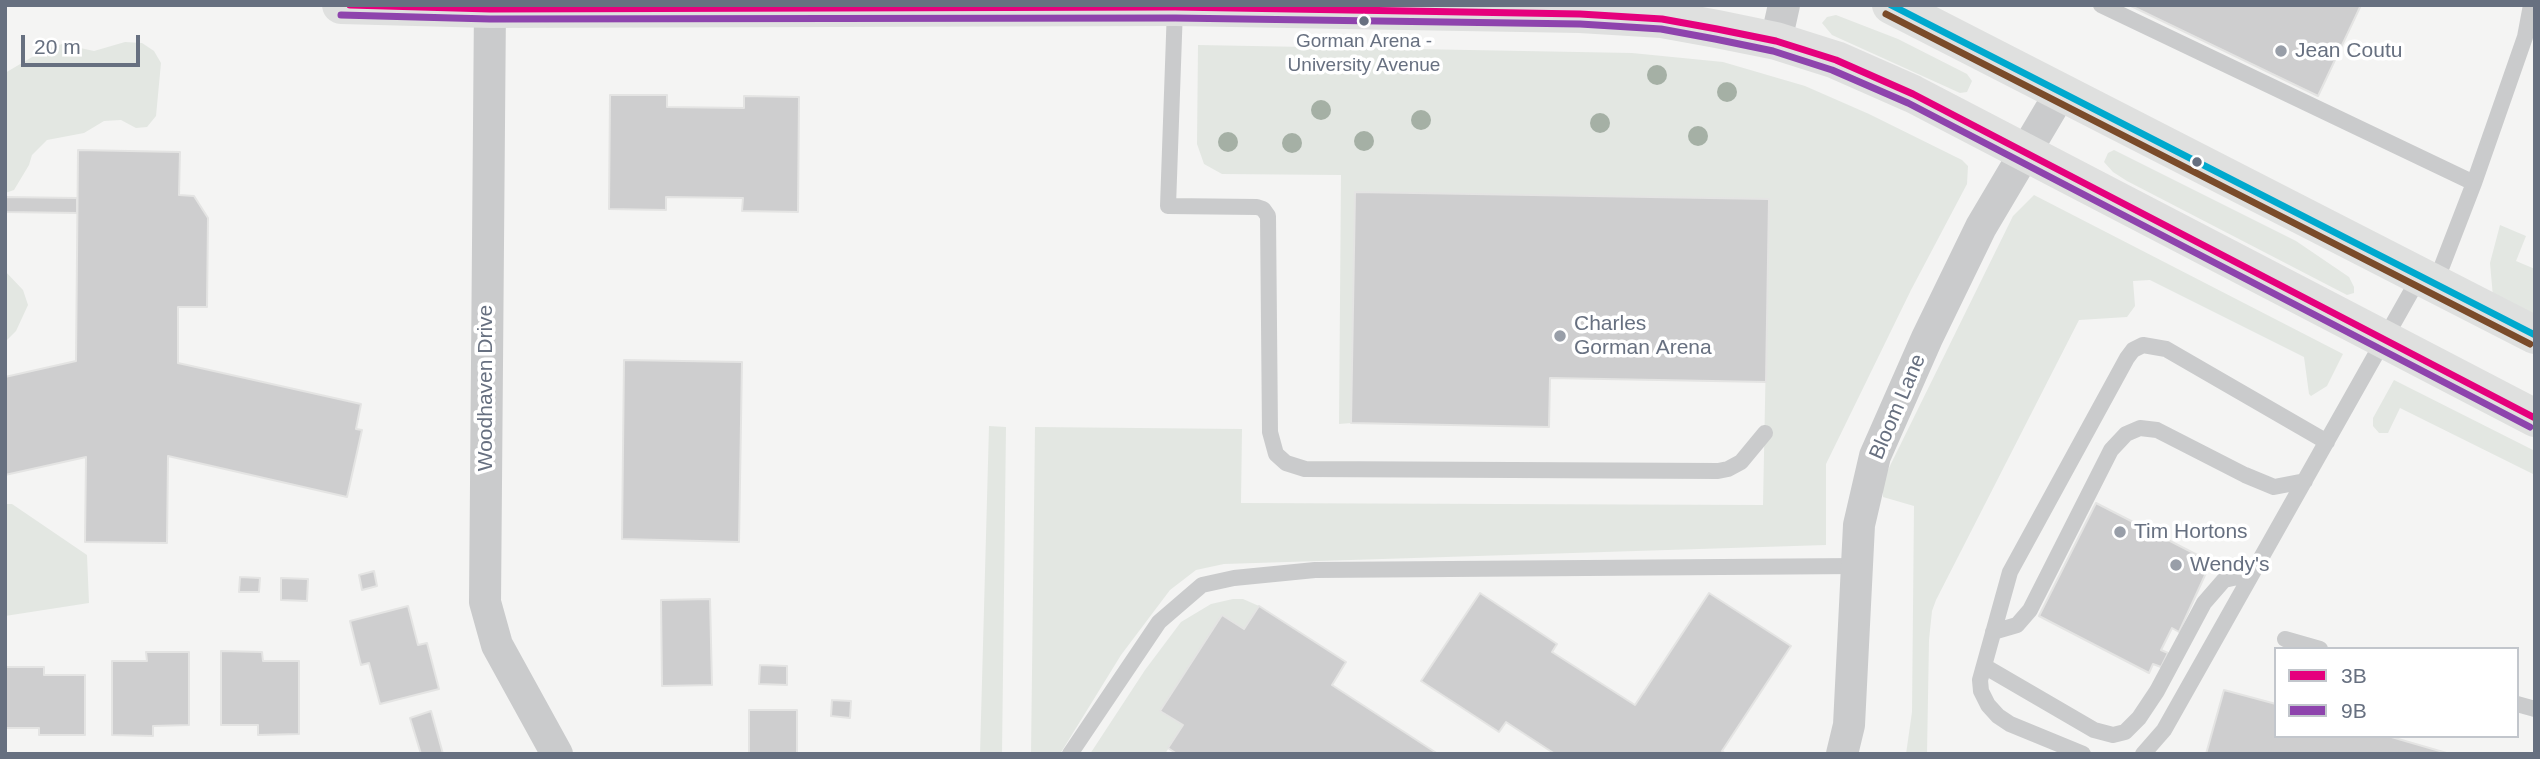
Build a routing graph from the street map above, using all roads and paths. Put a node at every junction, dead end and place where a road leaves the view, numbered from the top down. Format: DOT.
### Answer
graph roads {
  1 [pos="341,5"];
  2 [pos="1891,5"];
  3 [pos="2102,5"];
  4 [pos="2531,5"];
  5 [pos="1175,6"];
  6 [pos="490,7"];
  7 [pos="669,7"];
  8 [pos="1780,23"];
  9 [pos="2061,92"];
  10 [pos="2025,152"];
  11 [pos="2474,183"];
  12 [pos="2428,280"];
  13 [pos="2535,335"];
  14 [pos="2384,340"];
  15 [pos="2535,418"];
  16 [pos="1765,433"];
  17 [pos="2327,442"];
  18 [pos="2305,481"];
  19 [pos="1857,566"];
  20 [pos="2252,574"];
  21 [pos="1993,632"];
  22 [pos="2286,639"];
  23 [pos="2312,647"];
  24 [pos="1984,666"];
  25 [pos="557,754"];
  26 [pos="1070,754"];
  27 [pos="1842,754"];
  28 [pos="2083,754"];
  29 [pos="2143,754"];
  1 -- 6 [label="main road"];
  2 -- 9 [label="main road"];
  3 -- 11 [label="lane"];
  4 -- 11 [label="lane"];
  5 -- 7 [label="main road"];
  5 -- 8 [label="main road"];
  5 -- 16 [label="lane"];
  6 -- 7 [label="main road"];
  6 -- 25 [label="street, Woodhaven Drive"];
  8 -- 10 [label="main road"];
  9 -- 10 [label="street, Bloom Lane"];
  9 -- 12 [label="main road"];
  10 -- 14 [label="main road"];
  10 -- 19 [label="street, Bloom Lane"];
  11 -- 12 [label="lane"];
  12 -- 13 [label="main road"];
  12 -- 14 [label="lane"];
  14 -- 15 [label="main road"];
  14 -- 17 [label="lane"];
  17 -- 18 [label="lane"];
  17 -- 21 [label="lane"];
  18 -- 20 [label="lane"];
  18 -- 21 [label="lane"];
  19 -- 26 [label="lane"];
  19 -- 27 [label="street, Bloom Lane"];
  20 -- 24 [label="lane"];
  20 -- 29 [label="lane"];
  21 -- 24 [label="lane"];
  22 -- 23 [label="lane"];
  24 -- 28 [label="lane"];
}
